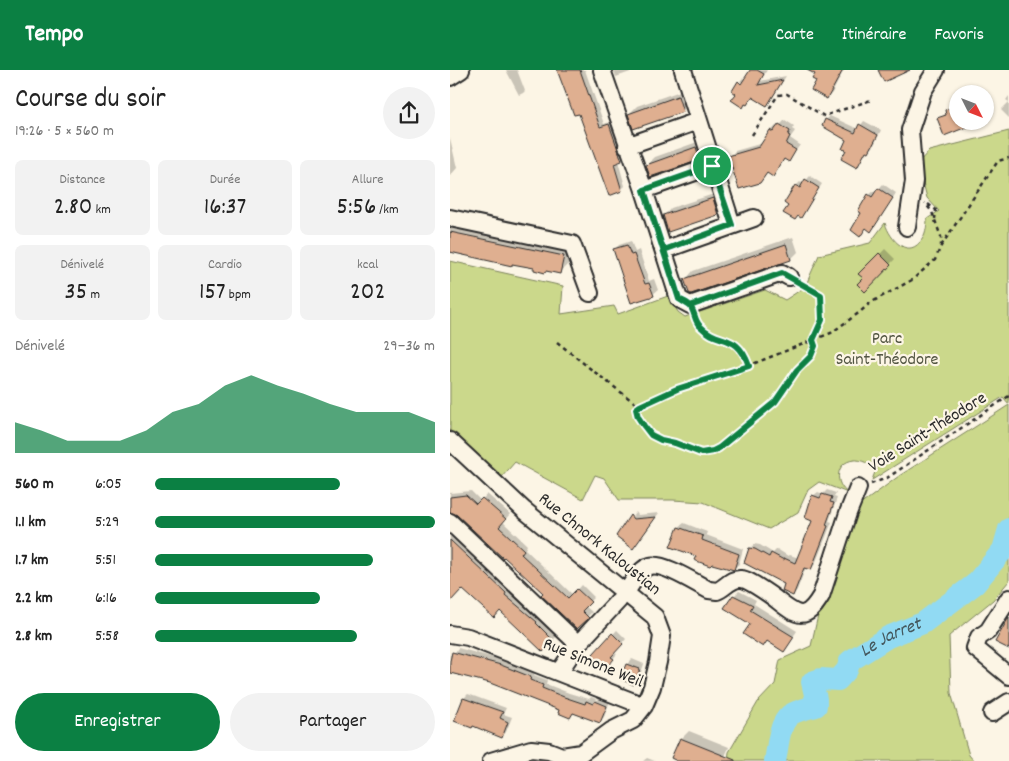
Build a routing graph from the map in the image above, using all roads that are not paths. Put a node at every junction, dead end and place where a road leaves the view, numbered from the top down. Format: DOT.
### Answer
graph roads {
  1 [pos="461,70"];
  2 [pos="602,70"];
  3 [pos="682,70"];
  4 [pos="936,70"];
  5 [pos="450,77"];
  6 [pos="698,121"];
  7 [pos="627,146"];
  8 [pos="712,166"];
  9 [pos="644,190"];
  10 [pos="450,218"];
  11 [pos="754,218"];
  12 [pos="732,225"];
  13 [pos="907,227"];
  14 [pos="664,250"];
  15 [pos="789,276"];
  16 [pos="590,292"];
  17 [pos="450,441"];
  18 [pos="858,488"];
  19 [pos="450,522"];
  20 [pos="623,596"];
  21 [pos="1009,598"];
  22 [pos="450,634"];
  23 [pos="578,644"];
  24 [pos="558,672"];
  25 [pos="1009,676"];
  26 [pos="1009,702"];
  27 [pos="644,706"];
  28 [pos="992,713"];
  29 [pos="491,761"];
  1 -- 5 [label="street"];
  2 -- 7 [label="street"];
  3 -- 6 [label="street"];
  4 -- 13 [label="street"];
  6 -- 7 [label="street"];
  6 -- 8 [label="street"];
  7 -- 9 [label="street"];
  8 -- 9 [label="street"];
  8 -- 12 [label="street"];
  9 -- 14 [label="street"];
  10 -- 16 [label="street"];
  11 -- 12 [label="street"];
  12 -- 14 [label="street"];
  14 -- 15 [label="street"];
  17 -- 20 [label="street, Rue Chnork Kaloustian"];
  18 -- 20 [label="street"];
  19 -- 23 [label="street"];
  20 -- 23 [label="street"];
  20 -- 27 [label="street, Rue Chnork Kaloustian"];
  21 -- 25 [label="street"];
  22 -- 24 [label="street, Rue Simone Weil"];
  23 -- 24 [label="street"];
  24 -- 27 [label="street, Rue Simone Weil"];
  26 -- 28 [label="street"];
  27 -- 29 [label="street, Rue Simone Weil"];
}
